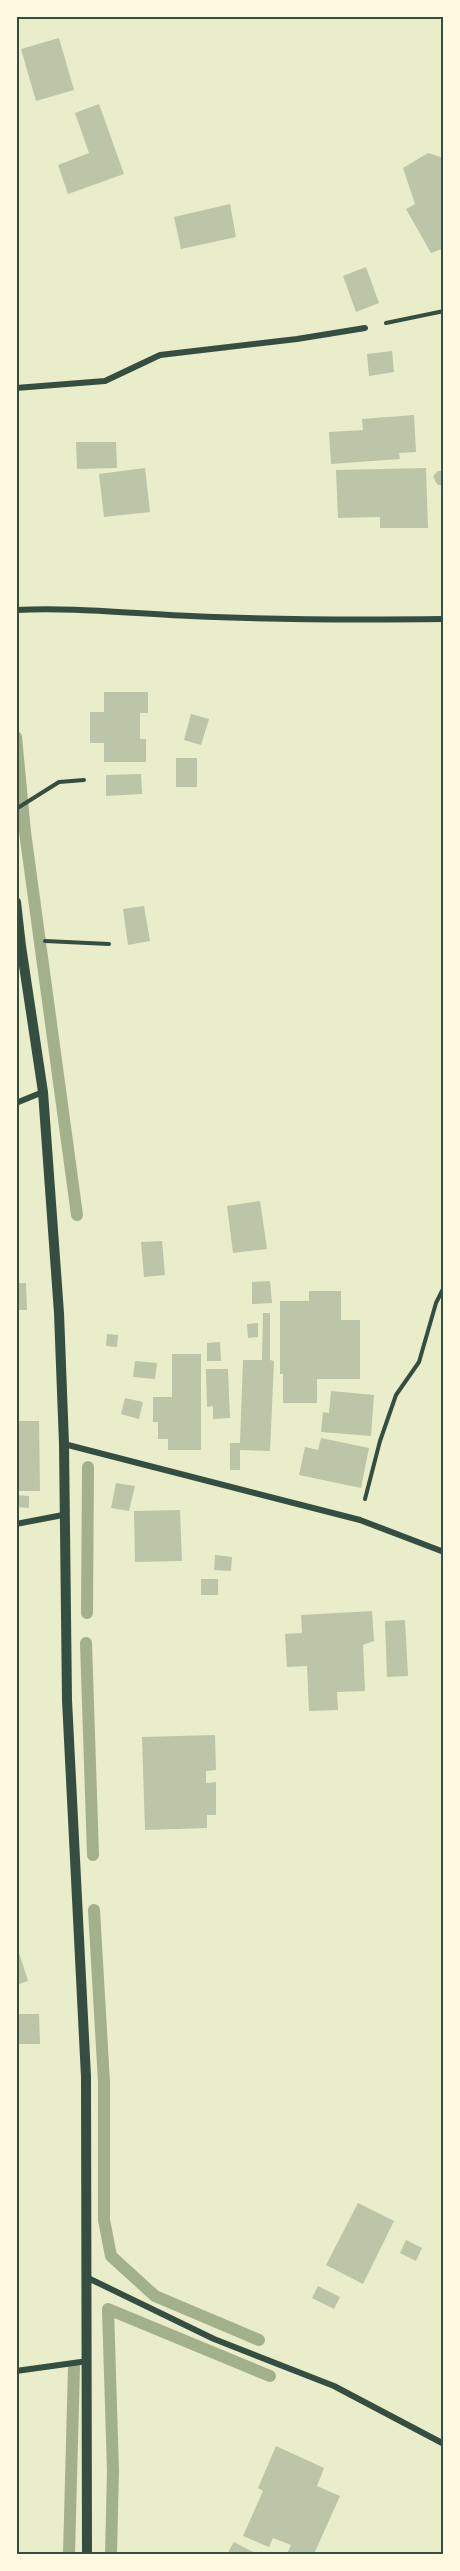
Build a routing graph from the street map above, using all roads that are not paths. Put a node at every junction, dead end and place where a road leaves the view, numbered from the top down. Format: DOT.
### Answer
graph roads {
  1 [pos="365,328"];
  2 [pos="16,388"];
  3 [pos="16,610"];
  4 [pos="444,619"];
  5 [pos="16,902"];
  6 [pos="43,1092"];
  7 [pos="16,1103"];
  8 [pos="64,1444"];
  9 [pos="63,1515"];
  10 [pos="16,1524"];
  11 [pos="444,1552"];
  12 [pos="88,2278"];
  13 [pos="89,2361"];
  14 [pos="16,2371"];
  15 [pos="444,2444"];
  16 [pos="87,2554"];
  1 -- 2 [label="street"];
  3 -- 4 [label="street"];
  5 -- 6 [label="street"];
  6 -- 7 [label="street"];
  6 -- 8 [label="street"];
  8 -- 9 [label="street"];
  8 -- 11 [label="street"];
  9 -- 10 [label="street"];
  9 -- 12 [label="street"];
  12 -- 13 [label="street"];
  12 -- 15 [label="street"];
  13 -- 14 [label="street"];
  13 -- 16 [label="street"];
}
